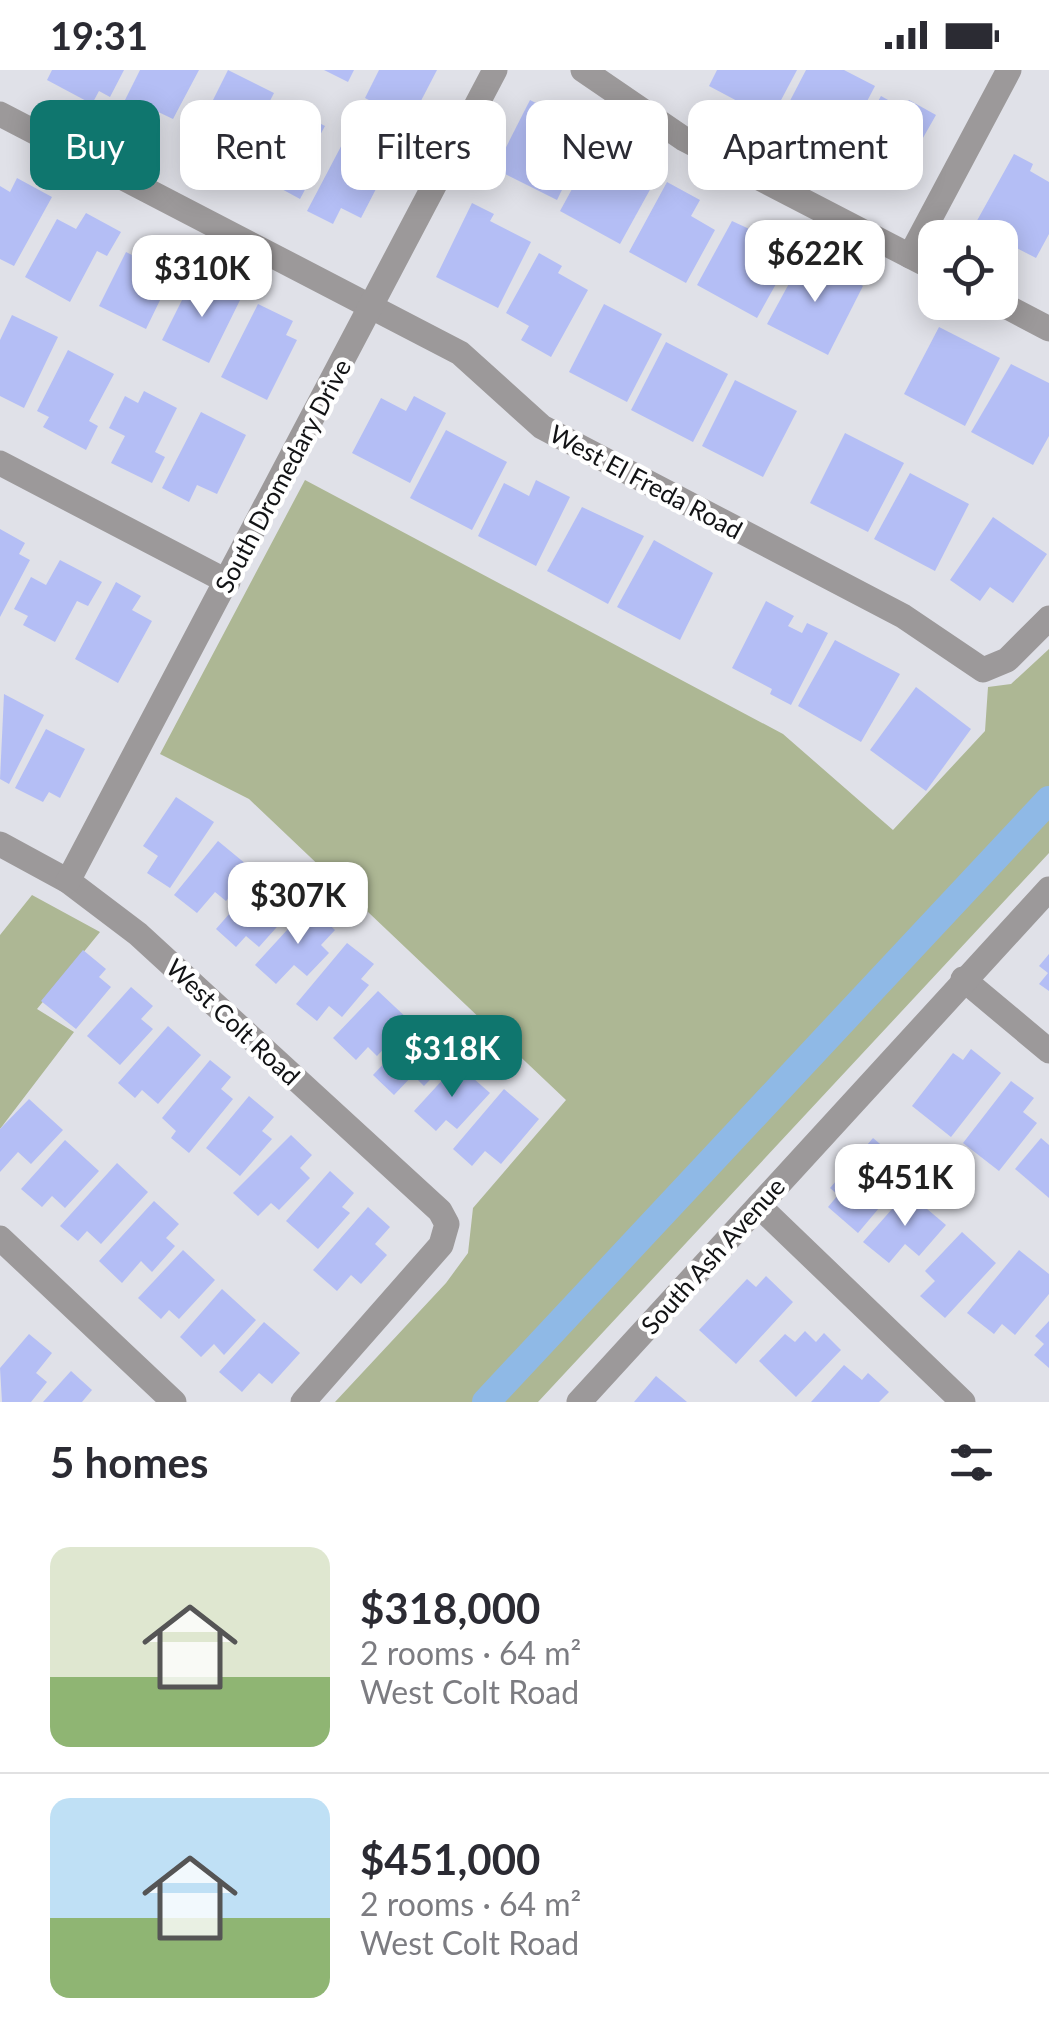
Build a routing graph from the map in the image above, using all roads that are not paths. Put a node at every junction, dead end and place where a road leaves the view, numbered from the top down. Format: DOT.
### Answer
graph roads {
  1 [pos="495,70"];
  2 [pos="583,70"];
  3 [pos="1009,70"];
  4 [pos="0,114"];
  5 [pos="910,256"];
  6 [pos="918,260"];
  7 [pos="372,306"];
  8 [pos="1018,313"];
  9 [pos="1049,330"];
  10 [pos="0,463"];
  11 [pos="228,582"];
  12 [pos="1049,618"];
  13 [pos="0,844"];
  14 [pos="68,881"];
  15 [pos="1049,889"];
  16 [pos="964,979"];
  17 [pos="1049,1051"];
  18 [pos="759,1206"];
  19 [pos="0,1238"];
  20 [pos="174,1402"];
  21 [pos="304,1402"];
  22 [pos="579,1402"];
  23 [pos="962,1402"];
  1 -- 7 [label="street, South Dromedary Drive"];
  2 -- 5 [label="street"];
  3 -- 5 [label="street"];
  4 -- 7 [label="street, West El Freda Road"];
  5 -- 6 [label="street"];
  7 -- 11 [label="street, South Dromedary Drive"];
  7 -- 12 [label="street, West El Freda Road"];
  8 -- 9 [label="street"];
  10 -- 11 [label="street"];
  11 -- 14 [label="street, South Dromedary Drive"];
  13 -- 14 [label="street, West Colt Road"];
  14 -- 21 [label="street, West Colt Road"];
  15 -- 16 [label="street, South Ash Avenue"];
  16 -- 17 [label="street"];
  16 -- 18 [label="street, South Ash Avenue"];
  18 -- 22 [label="street, South Ash Avenue"];
  18 -- 23 [label="street"];
  19 -- 20 [label="street"];
}
